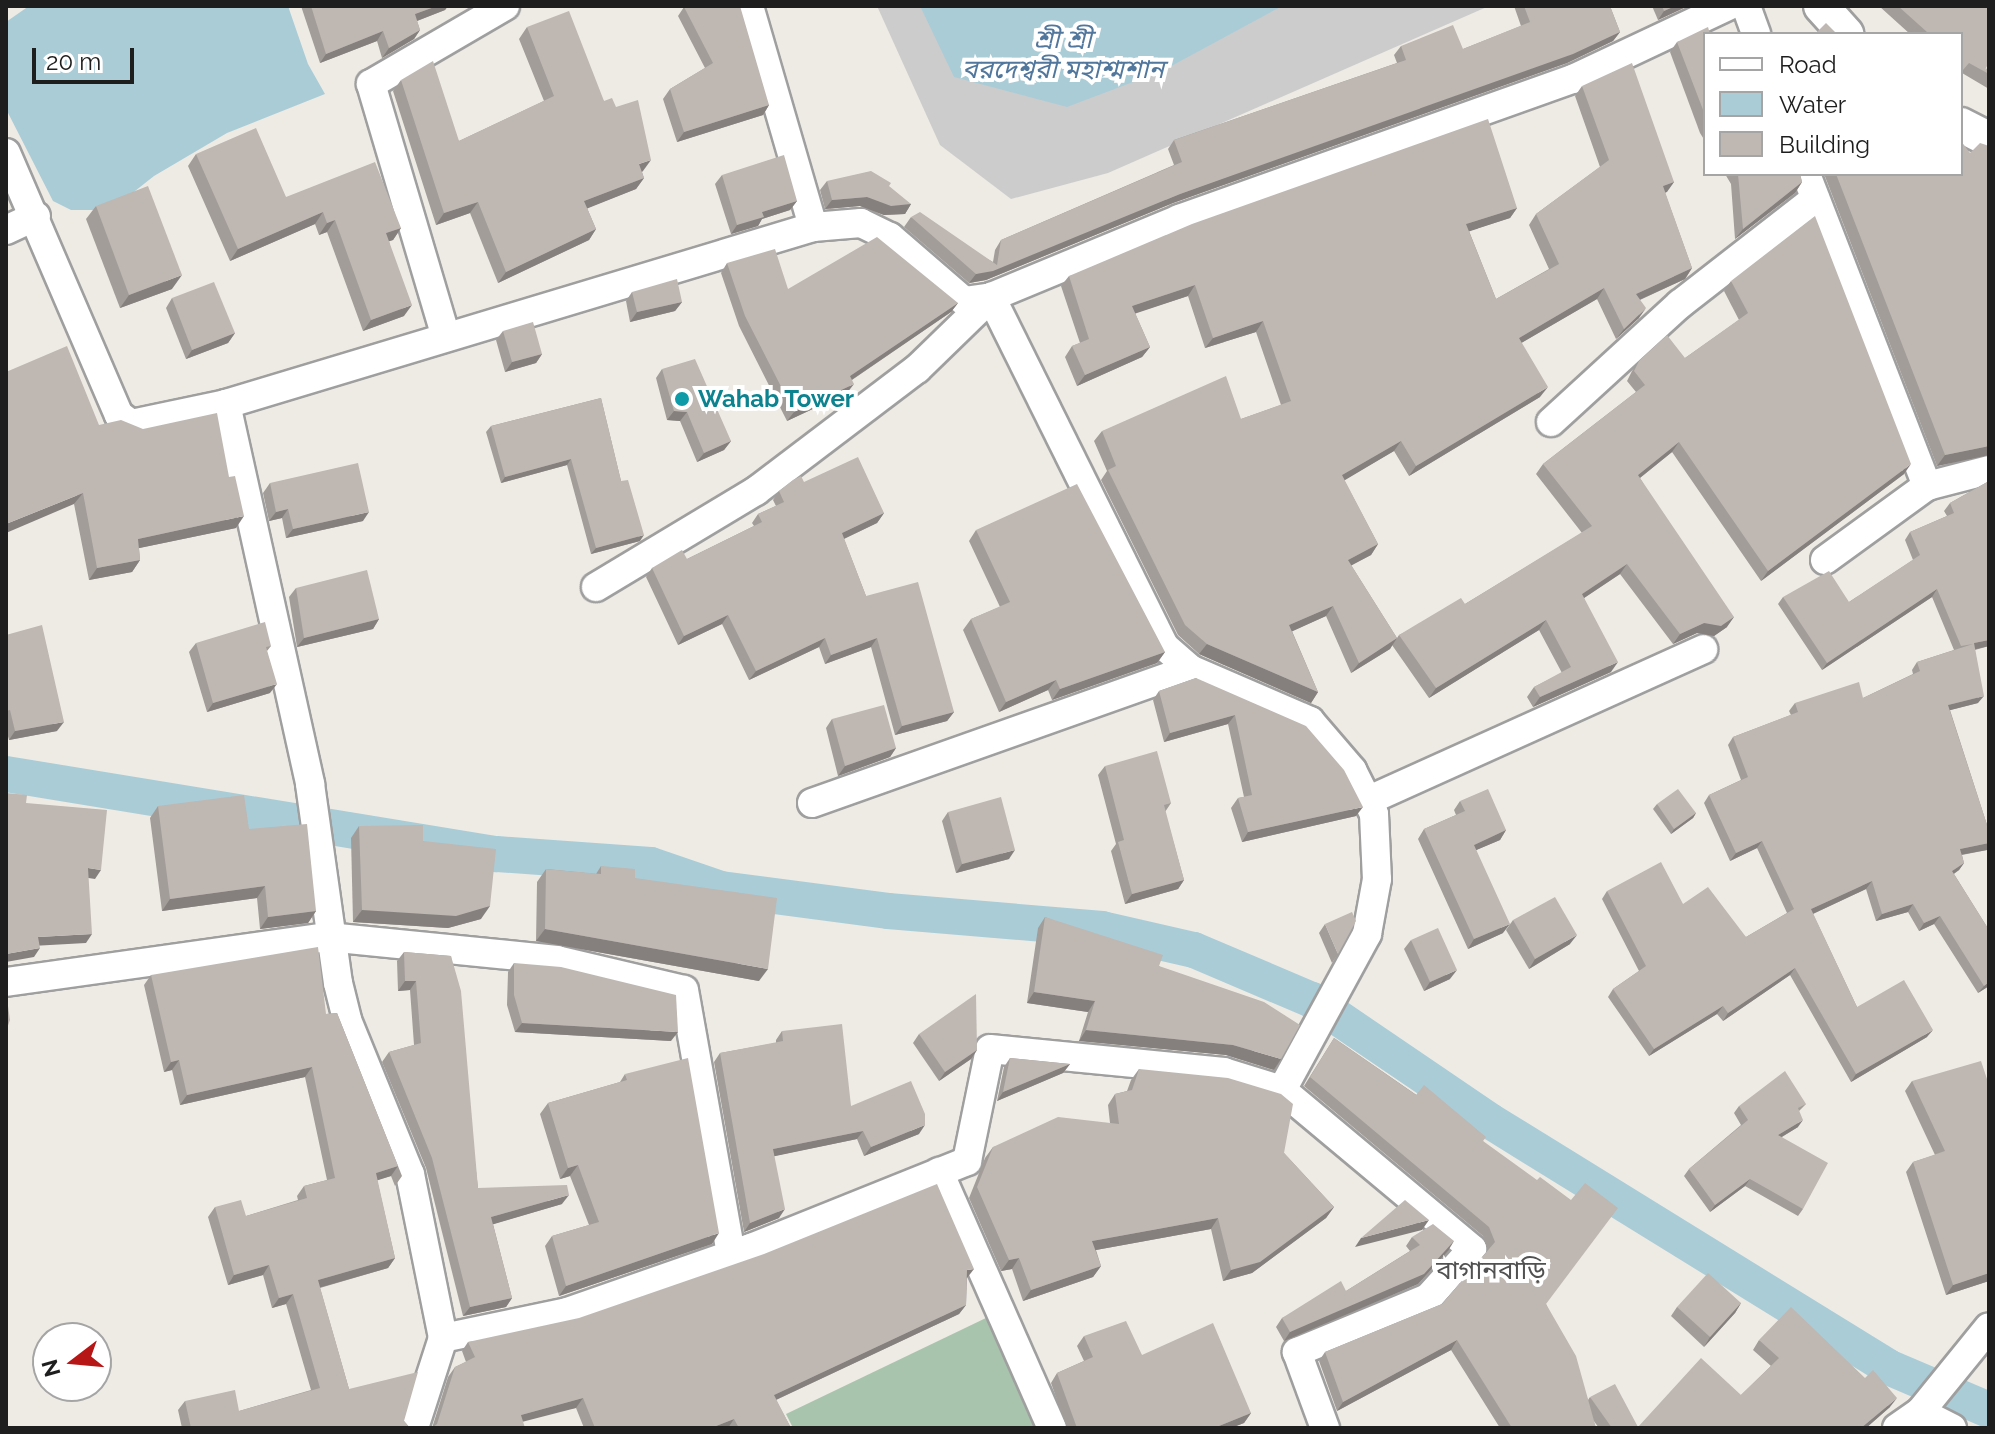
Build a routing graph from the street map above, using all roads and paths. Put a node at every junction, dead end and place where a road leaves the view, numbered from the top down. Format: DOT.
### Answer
graph roads {
  1 [pos="505,6"];
  2 [pos="749,6"];
  3 [pos="1728,6"];
  4 [pos="1746,6"];
  5 [pos="1821,6"];
  6 [pos="1755,32"];
  7 [pos="1844,32"];
  8 [pos="1963,126"];
  9 [pos="1989,139"];
  10 [pos="6,153"];
  11 [pos="1811,186"];
  12 [pos="36,216"];
  13 [pos="813,227"];
  14 [pos="6,230"];
  15 [pos="991,297"];
  16 [pos="446,337"];
  17 [pos="226,404"];
  18 [pos="1551,422"];
  19 [pos="1989,470"];
  20 [pos="1927,486"];
  21 [pos="1825,560"];
  22 [pos="596,587"];
  23 [pos="1703,649"];
  24 [pos="1190,669"];
  25 [pos="1367,801"];
  26 [pos="812,803"];
  27 [pos="328,937"];
  28 [pos="6,982"];
  29 [pos="1282,1090"];
  30 [pos="939,1172"];
  31 [pos="731,1255"];
  32 [pos="1989,1327"];
  33 [pos="443,1338"];
  34 [pos="1917,1413"];
  35 [pos="414,1428"];
  36 [pos="1052,1428"];
  37 [pos="1325,1428"];
  38 [pos="1952,1428"];
  1 -- 16 [label="street"];
  2 -- 13 [label="street"];
  3 -- 15 [label="street"];
  4 -- 6 [label="street"];
  5 -- 7 [label="street"];
  8 -- 9 [label="street"];
  10 -- 12 [label="street"];
  11 -- 18 [label="street"];
  11 -- 20 [label="street"];
  12 -- 14 [label="street"];
  12 -- 17 [label="street"];
  13 -- 15 [label="street"];
  13 -- 16 [label="street"];
  15 -- 22 [label="street"];
  15 -- 24 [label="street"];
  16 -- 17 [label="street"];
  17 -- 27 [label="street"];
  19 -- 20 [label="street"];
  20 -- 21 [label="street"];
  23 -- 25 [label="street"];
  24 -- 25 [label="street"];
  24 -- 26 [label="street"];
  25 -- 29 [label="street"];
  27 -- 28 [label="street"];
  27 -- 31 [label="street"];
  27 -- 33 [label="street"];
  29 -- 30 [label="street"];
  29 -- 37 [label="street"];
  30 -- 31 [label="street"];
  30 -- 36 [label="street"];
  31 -- 33 [label="street"];
  32 -- 34 [label="street"];
  33 -- 35 [label="street"];
  34 -- 38 [label="street"];
}
